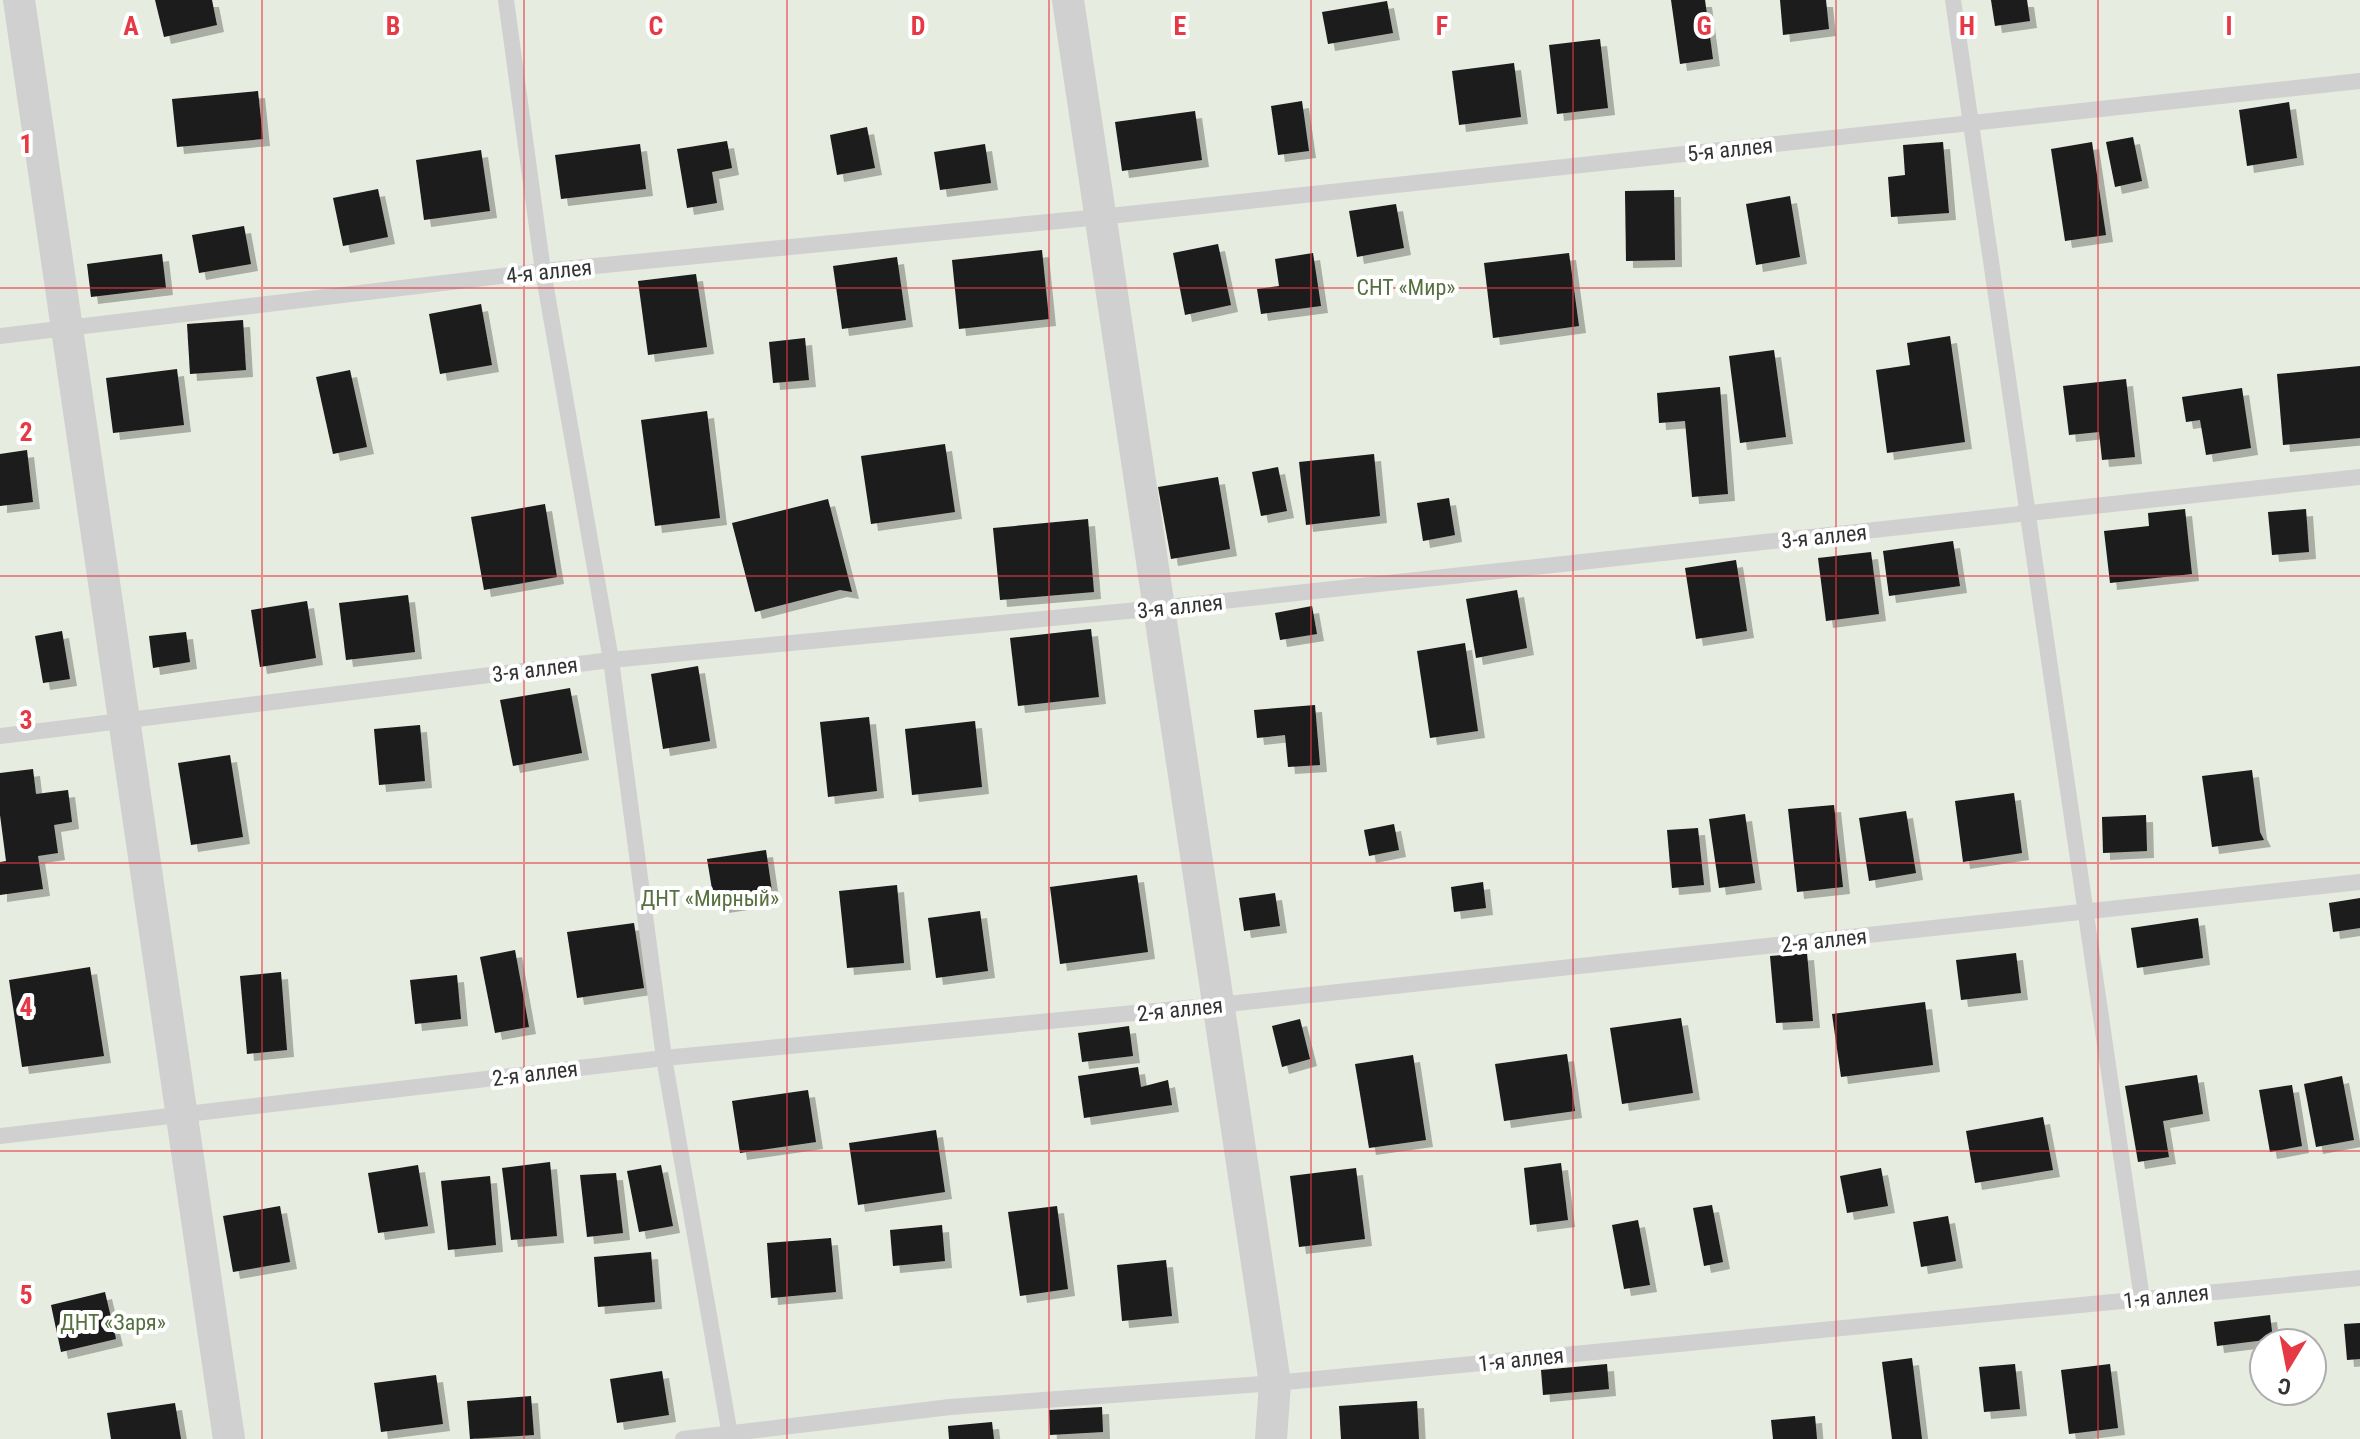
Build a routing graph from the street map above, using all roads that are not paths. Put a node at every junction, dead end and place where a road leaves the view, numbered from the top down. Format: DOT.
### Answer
graph roads {
  1 [pos="19,0"];
  2 [pos="506,0"];
  3 [pos="1068,0"];
  4 [pos="1953,0"];
  5 [pos="2360,81"];
  6 [pos="1971,123"];
  7 [pos="1100,217"];
  8 [pos="543,271"];
  9 [pos="67,329"];
  10 [pos="0,336"];
  11 [pos="2360,477"];
  12 [pos="2028,513"];
  13 [pos="1159,608"];
  14 [pos="611,660"];
  15 [pos="124,722"];
  16 [pos="0,736"];
  17 [pos="2360,882"];
  18 [pos="2086,912"];
  19 [pos="1218,1005"];
  20 [pos="664,1058"];
  21 [pos="182,1116"];
  22 [pos="0,1136"];
  23 [pos="2360,1278"];
  24 [pos="2142,1299"];
  25 [pos="1275,1383"];
  26 [pos="730,1435"];
  27 [pos="229,1439"];
  28 [pos="683,1439"];
  29 [pos="1271,1439"];
  1 -- 9 [label="street"];
  2 -- 8 [label="lane"];
  3 -- 7 [label="street"];
  4 -- 6 [label="lane"];
  5 -- 6 [label="lane, 5-я аллея"];
  6 -- 7 [label="lane, 5-я аллея"];
  6 -- 12 [label="lane"];
  7 -- 8 [label="lane, 4-я аллея"];
  7 -- 13 [label="street"];
  8 -- 9 [label="lane, 4-я аллея"];
  8 -- 14 [label="lane"];
  9 -- 10 [label="lane, 4-я аллея"];
  9 -- 15 [label="street"];
  11 -- 12 [label="lane, 3-я аллея"];
  12 -- 13 [label="lane, 3-я аллея"];
  12 -- 18 [label="lane"];
  13 -- 14 [label="lane, 3-я аллея"];
  13 -- 19 [label="street"];
  14 -- 15 [label="lane, 3-я аллея"];
  14 -- 20 [label="lane"];
  15 -- 16 [label="lane, 3-я аллея"];
  15 -- 21 [label="street"];
  17 -- 18 [label="lane, 2-я аллея"];
  18 -- 19 [label="lane, 2-я аллея"];
  18 -- 24 [label="lane"];
  19 -- 20 [label="lane, 2-я аллея"];
  19 -- 25 [label="street"];
  20 -- 21 [label="lane, 2-я аллея"];
  20 -- 26 [label="lane"];
  21 -- 22 [label="lane, 2-я аллея"];
  21 -- 27 [label="street"];
  23 -- 24 [label="lane, 1-я аллея"];
  24 -- 25 [label="lane, 1-я аллея"];
  25 -- 26 [label="lane, 1-я аллея"];
  25 -- 29 [label="street"];
  26 -- 28 [label="lane, 1-я аллея"];
}
